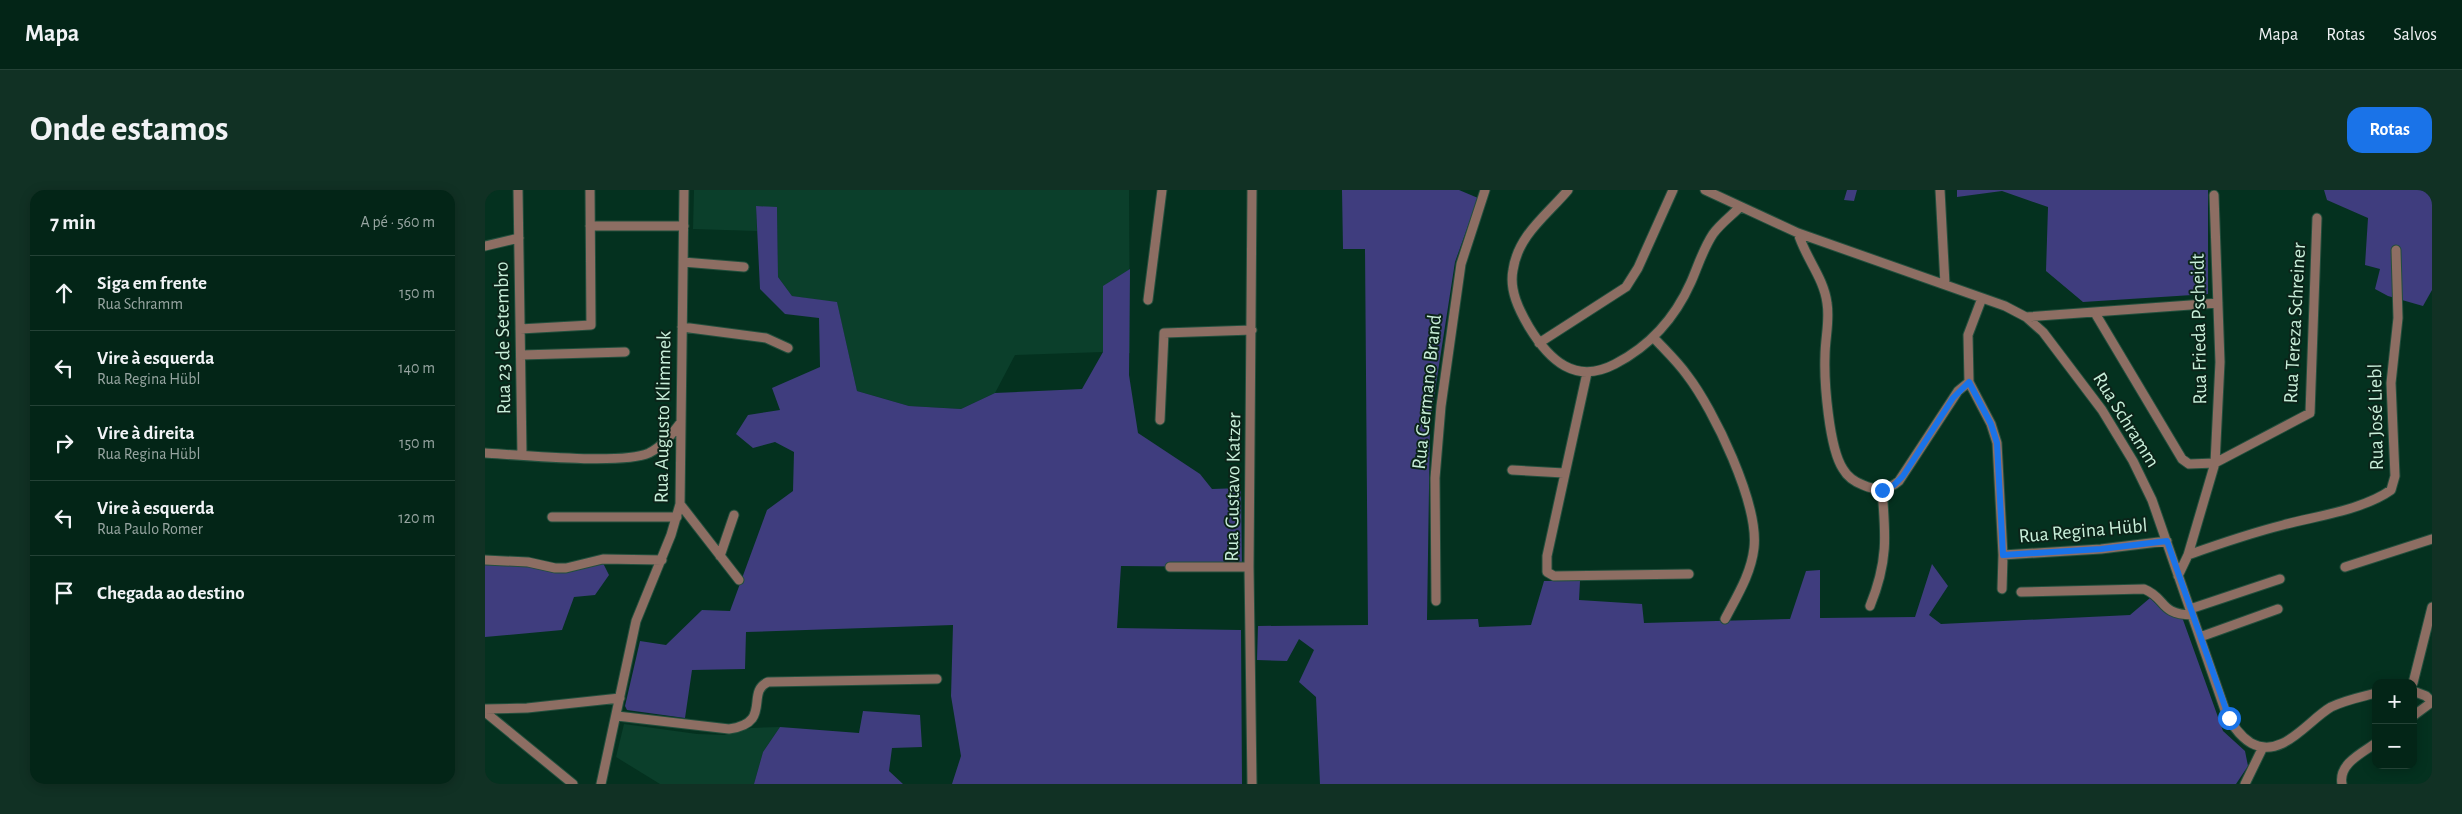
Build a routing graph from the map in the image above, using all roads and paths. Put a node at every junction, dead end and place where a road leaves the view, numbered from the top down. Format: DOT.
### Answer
graph roads {
  1 [pos="518,190"];
  2 [pos="590,190"];
  3 [pos="684,190"];
  4 [pos="1162,190"];
  5 [pos="1252,190"];
  6 [pos="1485,190"];
  7 [pos="1568,190"];
  8 [pos="1673,190"];
  9 [pos="1705,190"];
  10 [pos="1941,190"];
  11 [pos="2213,195"];
  12 [pos="1740,208"];
  13 [pos="2317,218"];
  14 [pos="590,226"];
  15 [pos="683,226"];
  16 [pos="1798,233"];
  17 [pos="519,238"];
  18 [pos="485,246"];
  19 [pos="2396,250"];
  20 [pos="683,262"];
  21 [pos="744,268"];
  22 [pos="1945,284"];
  23 [pos="1982,298"];
  24 [pos="1148,300"];
  25 [pos="2218,303"];
  26 [pos="2095,313"];
  27 [pos="2026,317"];
  28 [pos="682,327"];
  29 [pos="520,329"];
  30 [pos="1252,330"];
  31 [pos="1653,338"];
  32 [pos="1539,343"];
  33 [pos="788,348"];
  34 [pos="625,352"];
  35 [pos="521,355"];
  36 [pos="1587,373"];
  37 [pos="1969,382"];
  38 [pos="1160,420"];
  39 [pos="681,422"];
  40 [pos="485,453"];
  41 [pos="522,455"];
  42 [pos="2215,463"];
  43 [pos="1512,470"];
  44 [pos="1564,474"];
  45 [pos="1882,490"];
  46 [pos="679,504"];
  47 [pos="733,515"];
  48 [pos="552,517"];
  49 [pos="677,517"];
  50 [pos="2432,539"];
  51 [pos="2167,541"];
  52 [pos="2003,555"];
  53 [pos="2188,555"];
  54 [pos="720,556"];
  55 [pos="485,560"];
  56 [pos="662,560"];
  57 [pos="1170,567"];
  58 [pos="1249,567"];
  59 [pos="2345,567"];
  60 [pos="1689,574"];
  61 [pos="2178,576"];
  62 [pos="2280,579"];
  63 [pos="739,580"];
  64 [pos="2002,590"];
  65 [pos="2021,592"];
  66 [pos="1436,601"];
  67 [pos="1870,606"];
  68 [pos="2432,608"];
  69 [pos="2278,609"];
  70 [pos="2191,612"];
  71 [pos="1725,619"];
  72 [pos="2200,637"];
  73 [pos="2414,679"];
  74 [pos="937,680"];
  75 [pos="2417,693"];
  76 [pos="2372,694"];
  77 [pos="621,698"];
  78 [pos="2432,702"];
  79 [pos="510,709"];
  80 [pos="485,711"];
  81 [pos="2417,713"];
  82 [pos="617,716"];
  83 [pos="506,730"];
  84 [pos="2372,746"];
  85 [pos="2263,747"];
  86 [pos="573,784"];
  87 [pos="601,784"];
  88 [pos="1252,784"];
  89 [pos="2245,784"];
  90 [pos="2342,784"];
  1 -- 17 [label="street, Rua 23 de Setembro"];
  2 -- 14 [label="street"];
  3 -- 15 [label="street, Rua Augusto Klimmek"];
  4 -- 24 [label="street"];
  5 -- 30 [label="street, Rua Gustavo Katzer"];
  6 -- 66 [label="street, Rua Germano Brand"];
  7 -- 32 [label="street"];
  8 -- 32 [label="street"];
  9 -- 12 [label="street, Rua Schramm"];
  10 -- 22 [label="street"];
  11 -- 25 [label="street, Rua Frieda Pscheidt"];
  12 -- 16 [label="street, Rua Schramm"];
  12 -- 31 [label="street"];
  13 -- 42 [label="street, Rua Tereza Schreiner"];
  14 -- 15 [label="street"];
  14 -- 29 [label="street"];
  15 -- 20 [label="street, Rua Augusto Klimmek"];
  16 -- 22 [label="street, Rua Schramm"];
  16 -- 45 [label="street"];
  17 -- 18 [label="street"];
  17 -- 29 [label="street, Rua 23 de Setembro"];
  19 -- 53 [label="street, Rua José Liebl"];
  20 -- 21 [label="street"];
  20 -- 28 [label="street, Rua Augusto Klimmek"];
  22 -- 23 [label="street, Rua Schramm"];
  23 -- 27 [label="street, Rua Schramm"];
  23 -- 37 [label="street"];
  25 -- 26 [label="street"];
  25 -- 42 [label="street, Rua Frieda Pscheidt"];
  26 -- 27 [label="street"];
  26 -- 42 [label="street"];
  27 -- 51 [label="street, Rua Schramm"];
  28 -- 33 [label="street"];
  28 -- 39 [label="street, Rua Augusto Klimmek"];
  29 -- 35 [label="street, Rua 23 de Setembro"];
  30 -- 38 [label="street"];
  30 -- 58 [label="street, Rua Gustavo Katzer"];
  31 -- 36 [label="street"];
  31 -- 71 [label="street"];
  32 -- 36 [label="street"];
  34 -- 35 [label="street"];
  35 -- 41 [label="street, Rua 23 de Setembro"];
  36 -- 44 [label="street"];
  37 -- 45 [label="street"];
  37 -- 52 [label="street, Rua Regina Hübl"];
  39 -- 41 [label="street"];
  39 -- 46 [label="street, Rua Augusto Klimmek"];
  40 -- 41 [label="street"];
  42 -- 53 [label="street"];
  43 -- 44 [label="street"];
  44 -- 60 [label="street"];
  45 -- 67 [label="street"];
  46 -- 49 [label="street, Rua Augusto Klimmek"];
  46 -- 54 [label="street"];
  47 -- 54 [label="street"];
  48 -- 49 [label="street"];
  49 -- 56 [label="street, Rua Augusto Klimmek"];
  50 -- 59 [label="street"];
  51 -- 52 [label="street, Rua Regina Hübl"];
  51 -- 61 [label="street, Rua Schramm"];
  52 -- 64 [label="street"];
  53 -- 61 [label="street"];
  54 -- 63 [label="street"];
  55 -- 56 [label="street"];
  56 -- 77 [label="street, Rua Augusto Klimmek"];
  57 -- 58 [label="street"];
  58 -- 88 [label="street, Rua Gustavo Katzer"];
  61 -- 70 [label="street, Rua Schramm"];
  62 -- 70 [label="street"];
  65 -- 70 [label="street"];
  68 -- 73 [label="street"];
  69 -- 72 [label="street"];
  70 -- 72 [label="street, Rua Schramm"];
  72 -- 85 [label="street, Rua Schramm"];
  74 -- 82 [label="street"];
  75 -- 78 [label="street"];
  76 -- 85 [label="street"];
  77 -- 79 [label="street"];
  77 -- 82 [label="street, Rua Augusto Klimmek"];
  78 -- 81 [label="street"];
  79 -- 80 [label="street"];
  79 -- 83 [label="street"];
  80 -- 83 [label="street"];
  82 -- 87 [label="street, Rua Augusto Klimmek"];
  83 -- 86 [label="street"];
  84 -- 90 [label="street"];
  85 -- 89 [label="street"];
}
